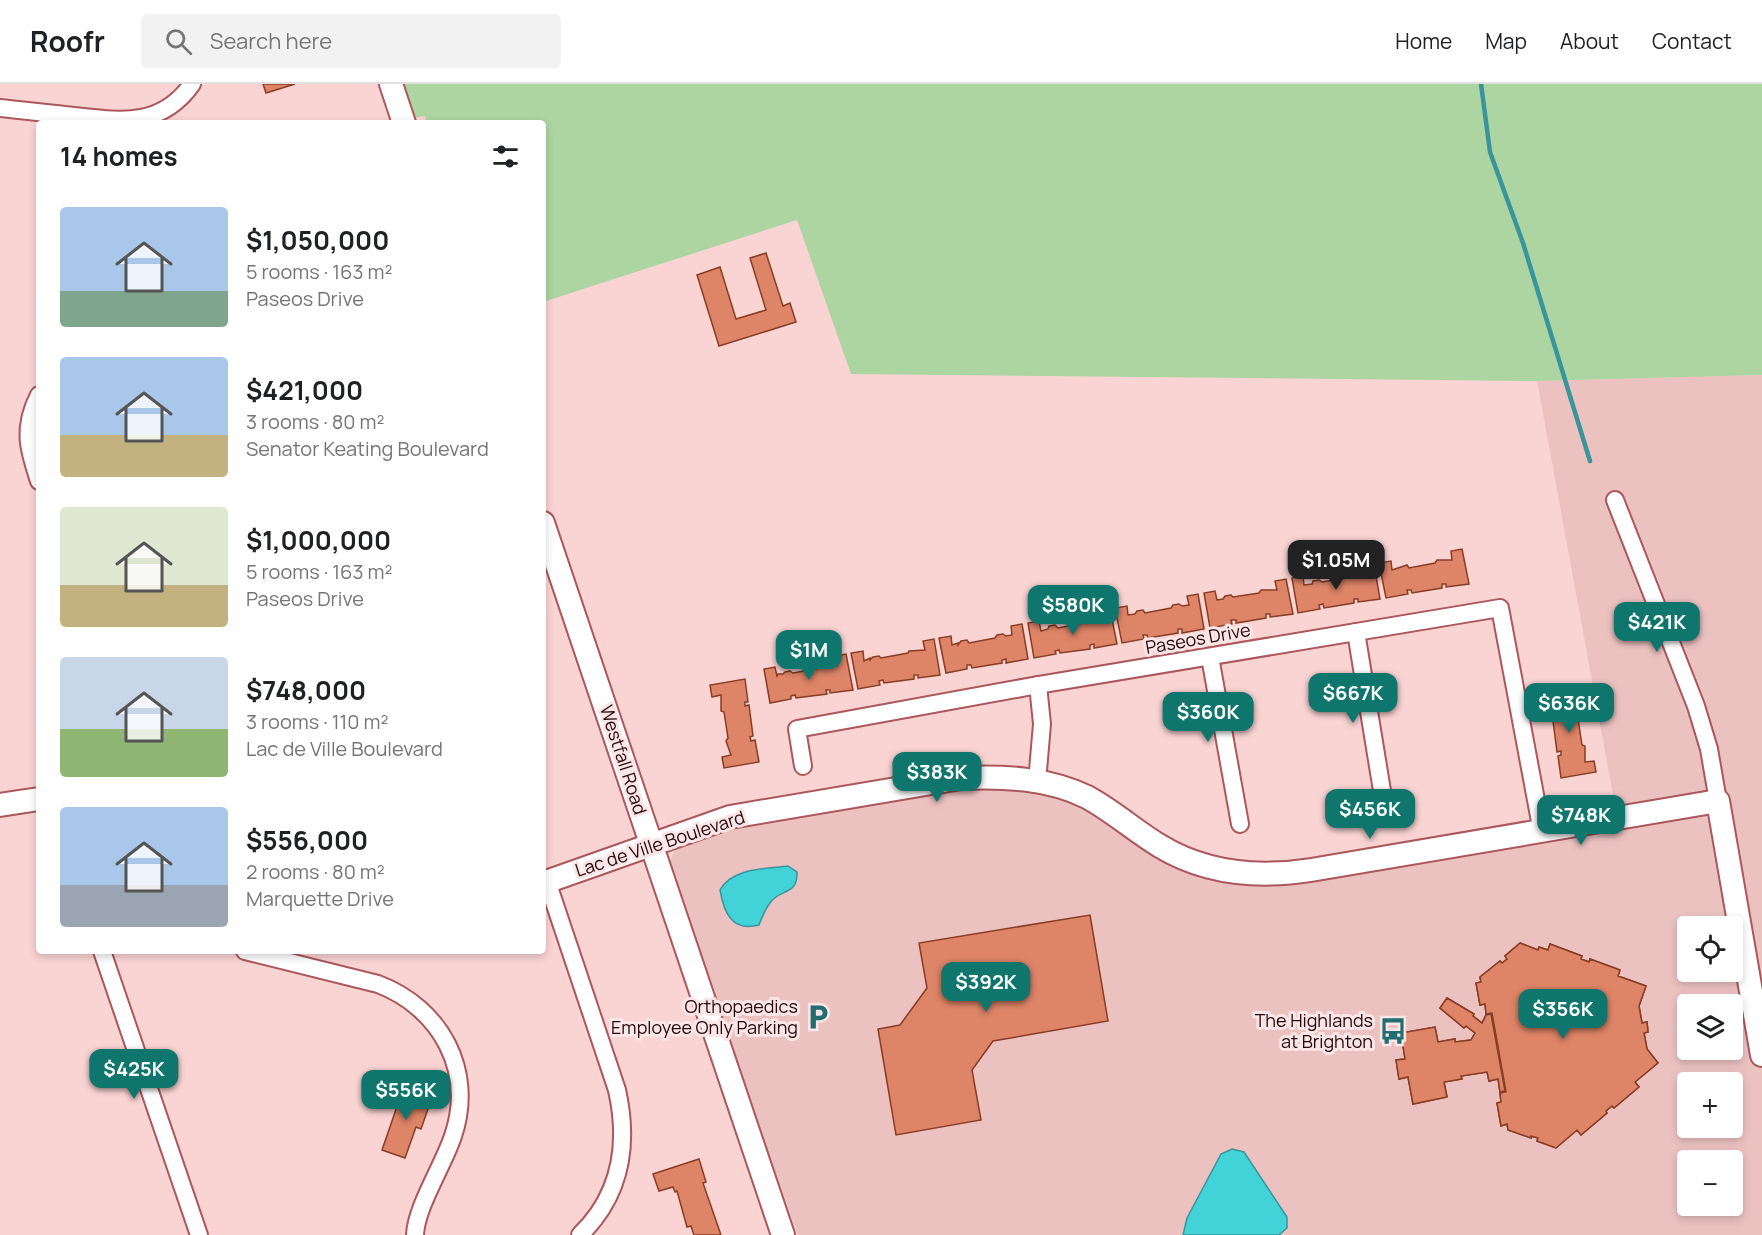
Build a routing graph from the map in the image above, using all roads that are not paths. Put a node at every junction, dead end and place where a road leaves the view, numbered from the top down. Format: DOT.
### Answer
graph roads {
  1 [pos="192,84"];
  2 [pos="391,84"];
  3 [pos="0,108"];
  4 [pos="403,120"];
  5 [pos="36,402"];
  6 [pos="36,472"];
  7 [pos="1615,500"];
  8 [pos="546,532"];
  9 [pos="1356,632"];
  10 [pos="1210,657"];
  11 [pos="1038,686"];
  12 [pos="803,766"];
  13 [pos="1037,782"];
  14 [pos="36,799"];
  15 [pos="1718,801"];
  16 [pos="0,805"];
  17 [pos="1385,809"];
  18 [pos="1240,824"];
  19 [pos="1542,832"];
  20 [pos="651,845"];
  21 [pos="546,882"];
  22 [pos="546,885"];
  23 [pos="103,954"];
  24 [pos="257,954"];
  25 [pos="1762,1055"];
  26 [pos="199,1235"];
  27 [pos="415,1235"];
  28 [pos="580,1235"];
  29 [pos="783,1235"];
  1 -- 3 [label="street"];
  2 -- 4 [label="street"];
  5 -- 6 [label="street"];
  7 -- 15 [label="street"];
  8 -- 20 [label="street, Westfall Road"];
  9 -- 10 [label="street, Paseos Drive"];
  9 -- 17 [label="street"];
  9 -- 19 [label="street, Paseos Drive"];
  10 -- 11 [label="street, Paseos Drive"];
  10 -- 18 [label="street"];
  11 -- 12 [label="street, Paseos Drive"];
  11 -- 13 [label="street"];
  13 -- 19 [label="street, Lac de Ville Boulevard"];
  13 -- 20 [label="street, Lac de Ville Boulevard"];
  14 -- 16 [label="street"];
  15 -- 19 [label="street, Lac de Ville Boulevard"];
  15 -- 25 [label="street"];
  20 -- 21 [label="street, Lac de Ville Boulevard"];
  20 -- 29 [label="street, Westfall Road"];
  22 -- 28 [label="street"];
  23 -- 26 [label="street"];
  24 -- 27 [label="street"];
}
